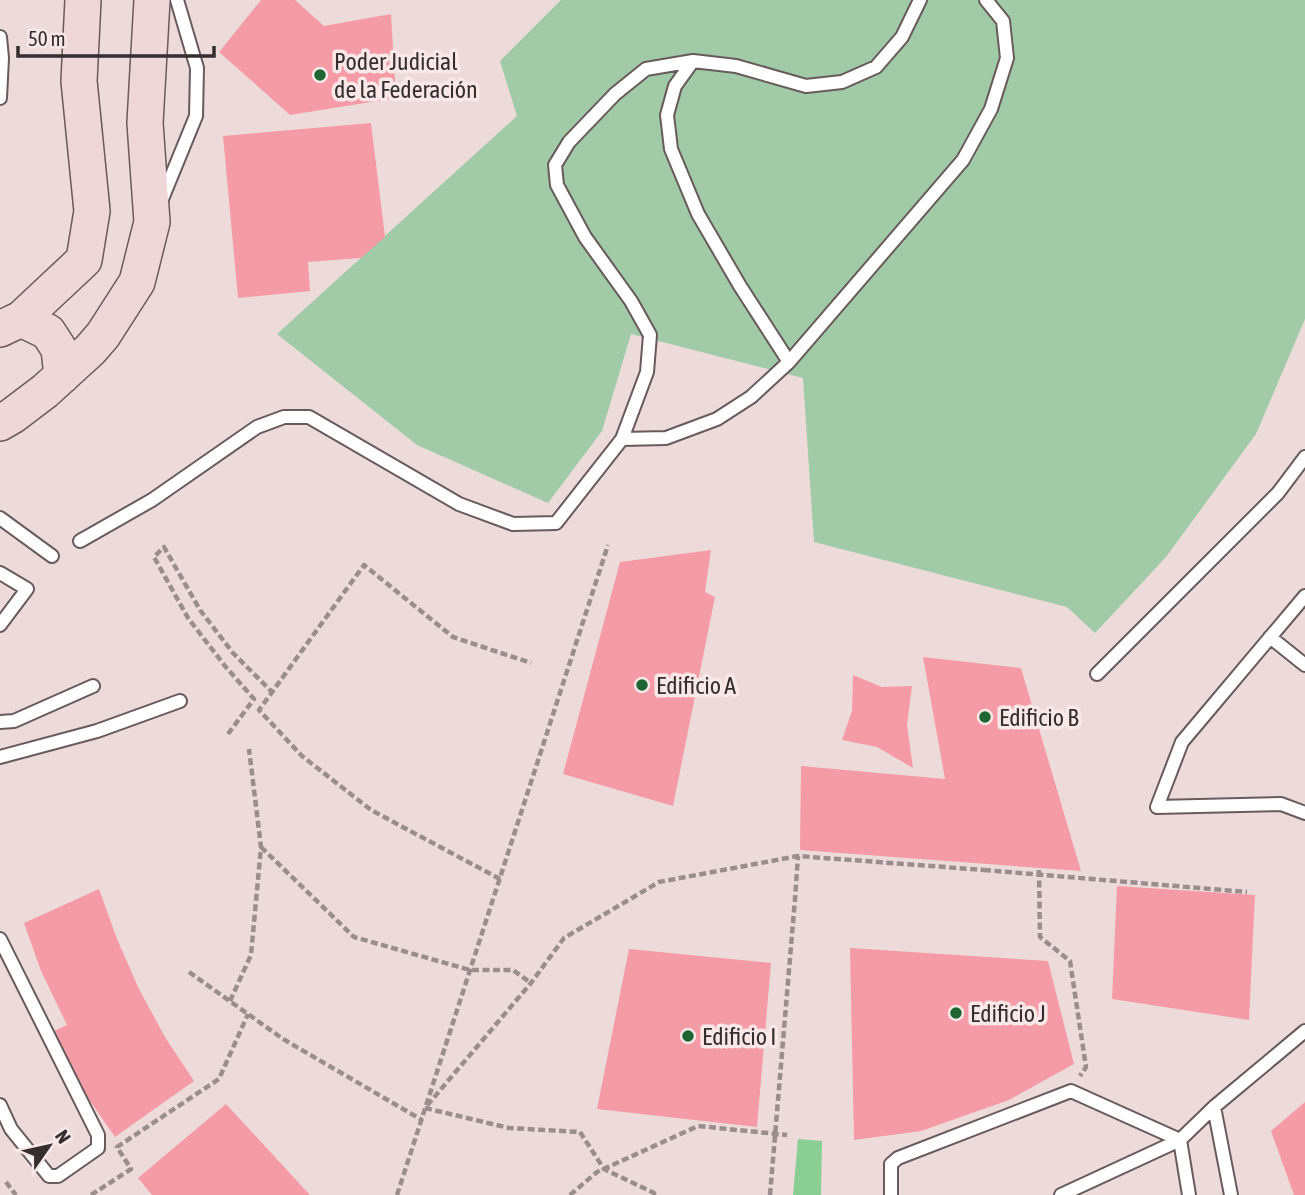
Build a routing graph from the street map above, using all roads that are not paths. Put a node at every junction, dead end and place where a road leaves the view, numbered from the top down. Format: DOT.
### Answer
graph roads {
  1 [pos="83,0"];
  2 [pos="152,0"];
  3 [pos="177,0"];
  4 [pos="920,0"];
  5 [pos="986,0"];
  6 [pos="0,37"];
  7 [pos="693,61"];
  8 [pos="0,98"];
  9 [pos="152,222"];
  10 [pos="11,324"];
  11 [pos="789,362"];
  12 [pos="62,376"];
  13 [pos="0,423"];
  14 [pos="622,439"];
  15 [pos="1305,457"];
  16 [pos="0,518"];
  17 [pos="80,541"];
  18 [pos="52,556"];
  19 [pos="0,573"];
  20 [pos="1305,596"];
  21 [pos="0,625"];
  22 [pos="1270,637"];
  23 [pos="1305,665"];
  24 [pos="1097,674"];
  25 [pos="93,686"];
  26 [pos="180,701"];
  27 [pos="0,722"];
  28 [pos="0,757"];
  29 [pos="1305,813"];
  30 [pos="0,939"];
  31 [pos="1305,1031"];
  32 [pos="0,1105"];
  33 [pos="1214,1107"];
  34 [pos="1180,1140"];
  35 [pos="891,1195"];
  36 [pos="1061,1195"];
  37 [pos="1189,1195"];
  38 [pos="1231,1195"];
  1 -- 10 [label="street"];
  2 -- 9 [label="street"];
  3 -- 9 [label="lane"];
  4 -- 7 [label="lane"];
  5 -- 11 [label="lane"];
  6 -- 8 [label="lane"];
  7 -- 11 [label="lane"];
  7 -- 14 [label="lane"];
  9 -- 12 [label="street"];
  10 -- 12 [label="street"];
  11 -- 14 [label="lane"];
  12 -- 13 [label="street"];
  14 -- 17 [label="lane"];
  15 -- 24 [label="lane"];
  16 -- 18 [label="lane"];
  19 -- 21 [label="lane"];
  20 -- 22 [label="lane"];
  22 -- 23 [label="lane"];
  22 -- 29 [label="lane"];
  25 -- 27 [label="lane"];
  26 -- 28 [label="lane"];
  30 -- 32 [label="lane"];
  31 -- 33 [label="lane"];
  33 -- 34 [label="lane"];
  33 -- 38 [label="lane"];
  34 -- 35 [label="lane"];
  34 -- 36 [label="lane"];
  34 -- 37 [label="lane"];
}
